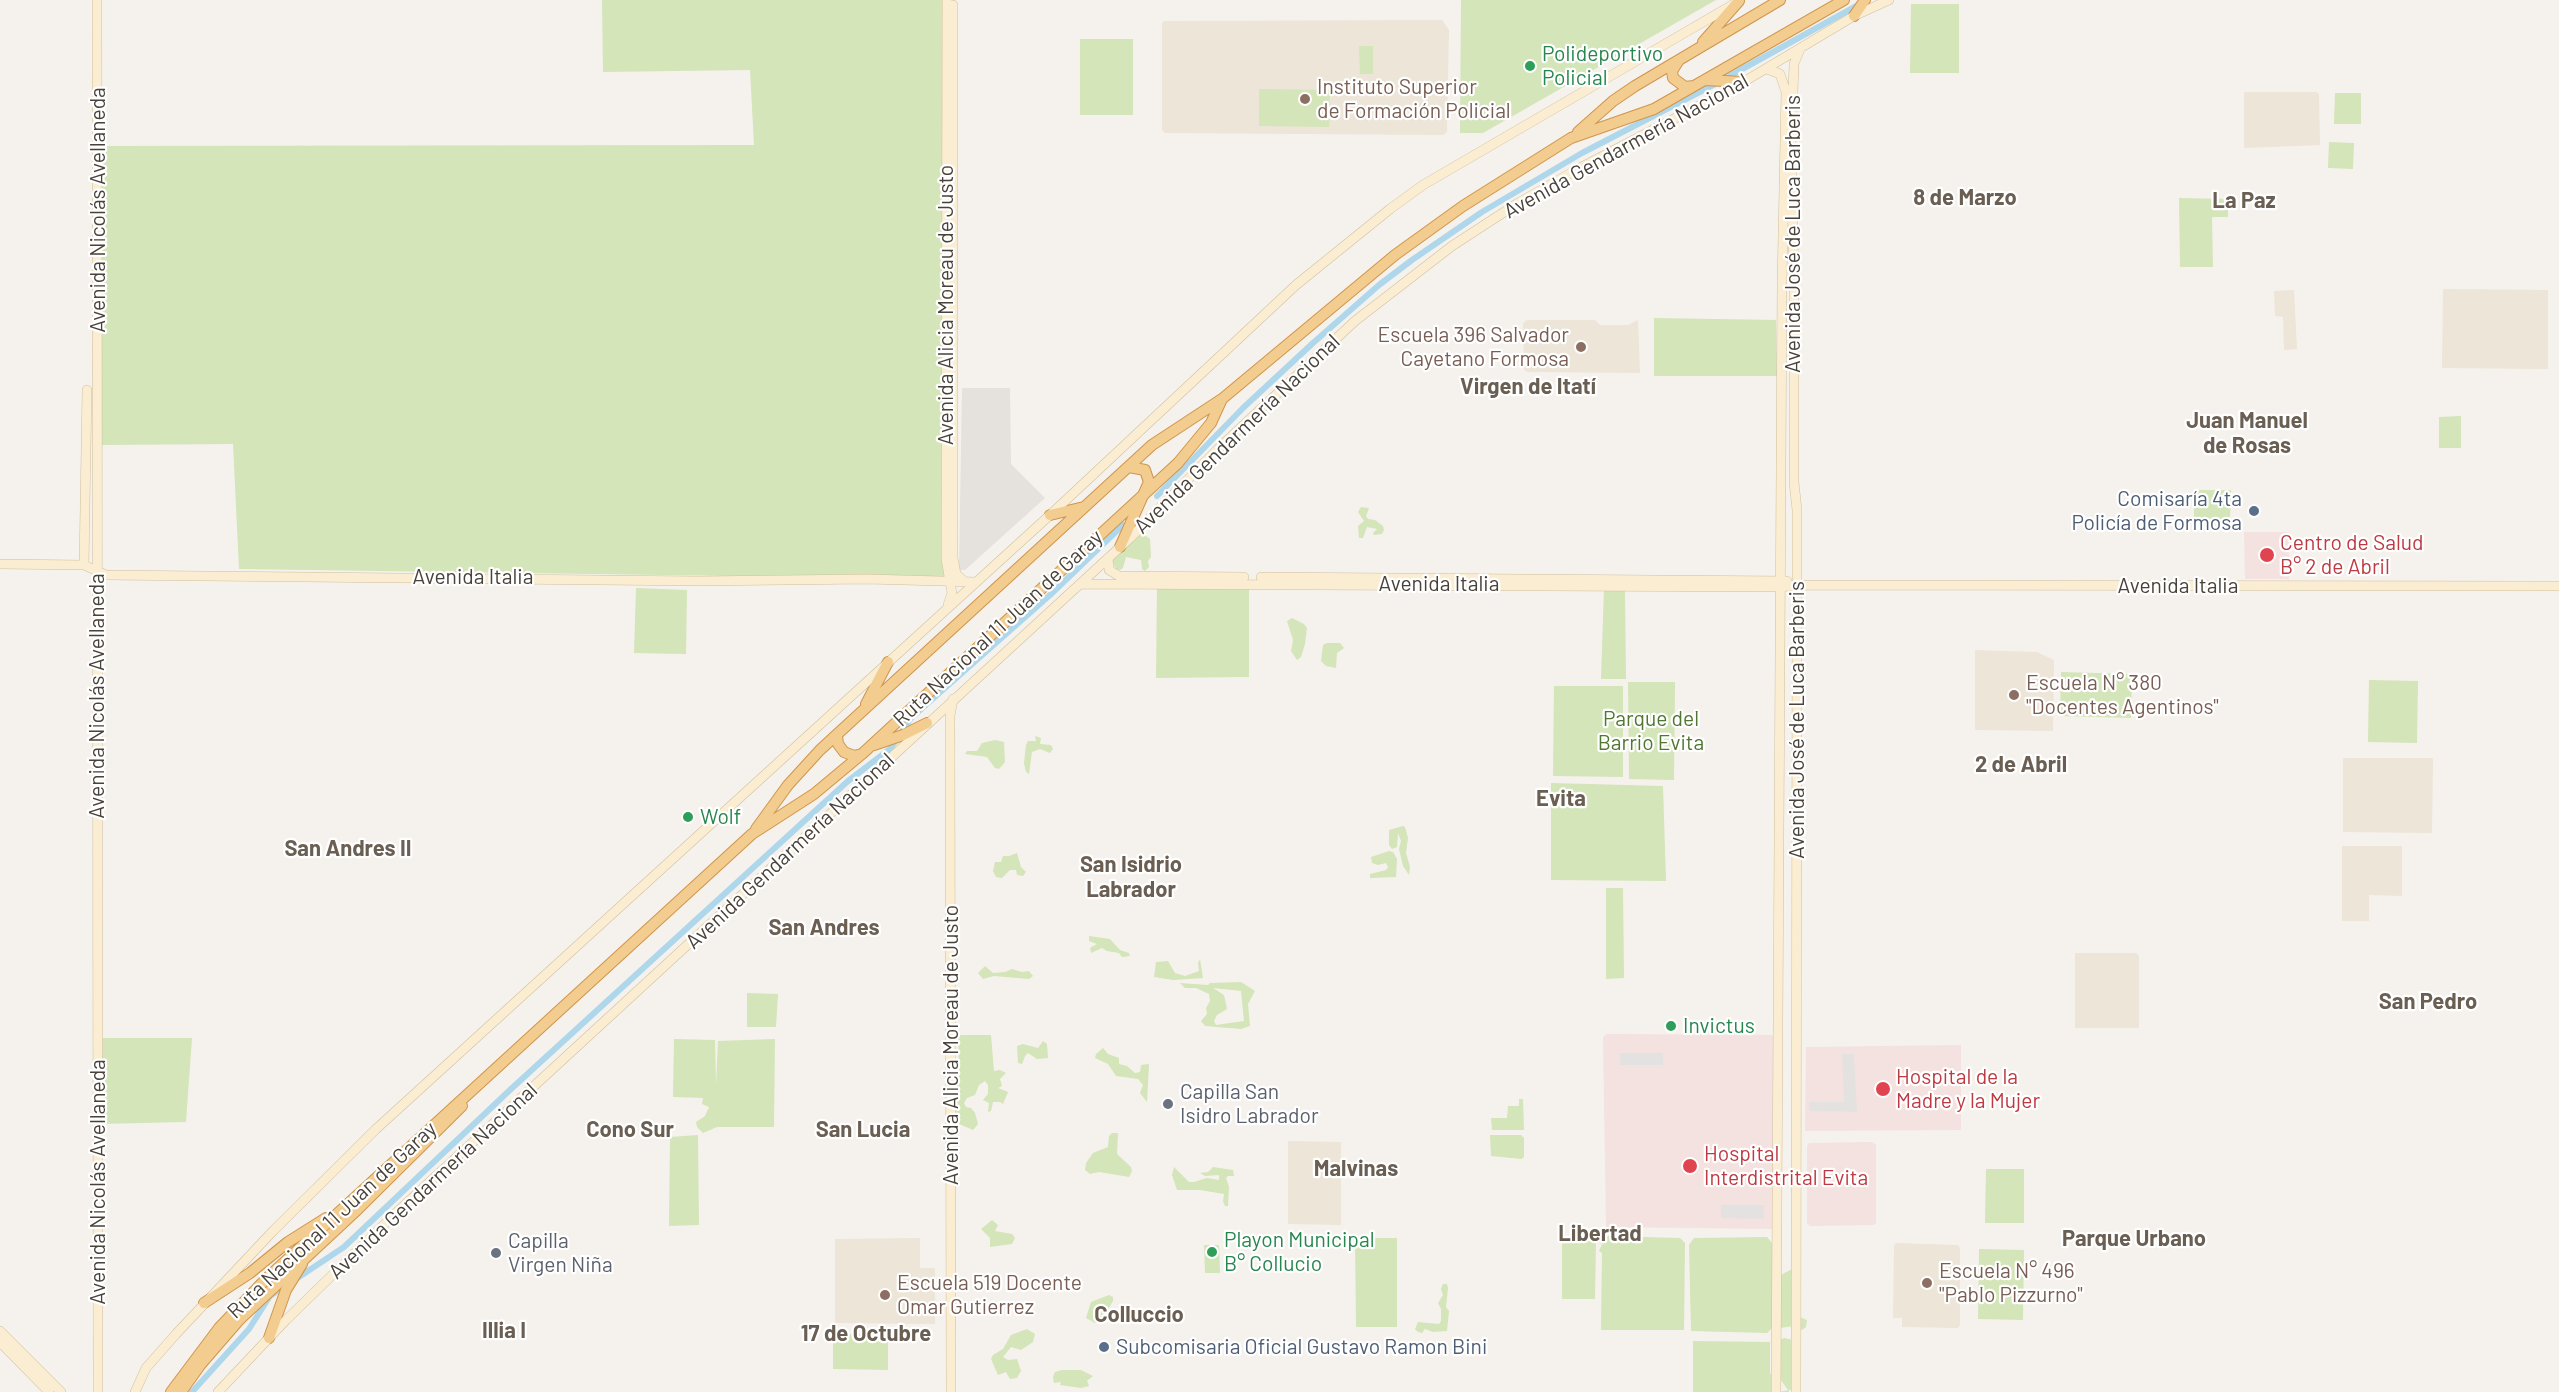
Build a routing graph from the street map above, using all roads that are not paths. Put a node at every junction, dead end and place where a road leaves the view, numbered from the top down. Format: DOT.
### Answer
graph roads {
  1 [pos="97,0"];
  2 [pos="947,0"];
  3 [pos="953,0"];
  4 [pos="1780,0"];
  5 [pos="1844,0"];
  6 [pos="1866,0"];
  7 [pos="1889,0"];
  8 [pos="1740,1"];
  9 [pos="1854,16"];
  10 [pos="1696,49"];
  11 [pos="1800,50"];
  12 [pos="1679,59"];
  13 [pos="1767,69"];
  14 [pos="1743,82"];
  15 [pos="1700,83"];
  16 [pos="1571,138"];
  17 [pos="87,390"];
  18 [pos="1222,399"];
  19 [pos="1129,467"];
  20 [pos="1144,494"];
  21 [pos="1084,507"];
  22 [pos="1050,515"];
  23 [pos="1120,547"];
  24 [pos="1108,558"];
  25 [pos="0,564"];
  26 [pos="84,565"];
  27 [pos="97,572"];
  28 [pos="948,580"];
  29 [pos="963,580"];
  30 [pos="976,582"];
  31 [pos="1781,583"];
  32 [pos="1080,584"];
  33 [pos="1797,585"];
  34 [pos="2559,586"];
  35 [pos="946,609"];
  36 [pos="888,662"];
  37 [pos="953,699"];
  38 [pos="862,712"];
  39 [pos="927,723"];
  40 [pos="837,736"];
  41 [pos="870,746"];
  42 [pos="862,754"];
  43 [pos="752,834"];
  44 [pos="480,1085"];
  45 [pos="349,1204"];
  46 [pos="310,1251"];
  47 [pos="270,1282"];
  48 [pos="204,1303"];
  49 [pos="0,1330"];
  50 [pos="269,1338"];
  51 [pos="0,1342"];
  52 [pos="49,1392"];
  53 [pos="61,1392"];
  54 [pos="98,1392"];
  55 [pos="135,1392"];
  56 [pos="171,1392"];
  57 [pos="181,1392"];
  58 [pos="218,1392"];
  59 [pos="946,1392"];
  60 [pos="951,1392"];
  61 [pos="1776,1392"];
  62 [pos="1797,1392"];
  1 -- 27 [label="main road, Avenida Nicolás Avellaneda"];
  2 -- 28 [label="main road, Avenida Alicia Moreau de Justo"];
  3 -- 29 [label="main road, Avenida Alicia Moreau de Justo"];
  4 -- 10 [label="highway, Ruta Nacional 11 Juan de Garay"];
  5 -- 15 [label="highway, Ruta Nacional 11 Juan de Garay"];
  6 -- 9 [label="highway"];
  7 -- 9 [label="main road, Avenida Gendarmería Nacional"];
  8 -- 10 [label="highway"];
  8 -- 22 [label="main road"];
  9 -- 11 [label="main road, Avenida Gendarmería Nacional"];
  10 -- 12 [label="highway, Ruta Nacional 11 Juan de Garay"];
  11 -- 13 [label="main road, Avenida Gendarmería Nacional"];
  11 -- 33 [label="main road, Avenida José de Luca Barberis"];
  12 -- 15 [label="highway"];
  12 -- 16 [label="highway, Ruta Nacional 11 Juan de Garay"];
  13 -- 14 [label="main road, Avenida Gendarmería Nacional"];
  13 -- 31 [label="main road, Avenida José de Luca Barberis"];
  14 -- 15 [label="highway"];
  14 -- 23 [label="main road, Avenida Gendarmería Nacional"];
  15 -- 16 [label="highway, Ruta Nacional 11 Juan de Garay"];
  16 -- 18 [label="highway, Ruta Nacional 11 Juan de Garay"];
  17 -- 26 [label="main road"];
  18 -- 19 [label="highway, Ruta Nacional 11 Juan de Garay"];
  18 -- 20 [label="highway, Ruta Nacional 11 Juan de Garay"];
  19 -- 20 [label="highway"];
  19 -- 21 [label="highway, Ruta Nacional 11 Juan de Garay"];
  20 -- 23 [label="highway"];
  20 -- 41 [label="highway, Ruta Nacional 11 Juan de Garay"];
  21 -- 22 [label="highway"];
  21 -- 38 [label="highway, Ruta Nacional 11 Juan de Garay"];
  22 -- 30 [label="main road"];
  23 -- 24 [label="main road, Avenida Gendarmería Nacional"];
  24 -- 31 [label="main road, Avenida Italia"];
  24 -- 32 [label="main road, Avenida Gendarmería Nacional"];
  25 -- 26 [label="main road, Avenida Italia"];
  26 -- 27 [label="main road, Avenida Italia"];
  27 -- 28 [label="main road, Avenida Italia"];
  27 -- 54 [label="main road, Avenida Nicolás Avellaneda"];
  28 -- 29 [label="main road, Avenida Italia"];
  28 -- 35 [label="main road, Avenida Alicia Moreau de Justo"];
  29 -- 30 [label="main road, Avenida Italia"];
  30 -- 35 [label="main road"];
  31 -- 32 [label="main road, Avenida Italia"];
  31 -- 33 [label="main road, Avenida Italia"];
  31 -- 61 [label="main road, Avenida José de Luca Barberis"];
  32 -- 37 [label="main road, Avenida Gendarmería Nacional"];
  33 -- 34 [label="main road, Avenida Italia"];
  33 -- 62 [label="main road, Avenida José de Luca Barberis"];
  35 -- 36 [label="main road"];
  36 -- 38 [label="highway"];
  36 -- 48 [label="main road"];
  37 -- 39 [label="main road, Avenida Gendarmería Nacional"];
  37 -- 60 [label="main road, Avenida Alicia Moreau de Justo"];
  38 -- 40 [label="highway, Ruta Nacional 11 Juan de Garay"];
  39 -- 41 [label="highway"];
  39 -- 50 [label="main road, Avenida Gendarmería Nacional"];
  39 -- 59 [label="main road, Avenida Alicia Moreau de Justo"];
  40 -- 42 [label="highway"];
  40 -- 43 [label="highway, Ruta Nacional 11 Juan de Garay"];
  41 -- 42 [label="highway, Ruta Nacional 11 Juan de Garay"];
  42 -- 43 [label="highway, Ruta Nacional 11 Juan de Garay"];
  43 -- 44 [label="highway, Ruta Nacional 11 Juan de Garay"];
  44 -- 45 [label="highway, Ruta Nacional 11 Juan de Garay"];
  44 -- 46 [label="highway, Ruta Nacional 11 Juan de Garay"];
  45 -- 47 [label="highway, Ruta Nacional 11 Juan de Garay"];
  45 -- 48 [label="highway"];
  46 -- 47 [label="highway, Ruta Nacional 11 Juan de Garay"];
  46 -- 50 [label="highway"];
  47 -- 56 [label="highway, Ruta Nacional 11 Juan de Garay"];
  47 -- 57 [label="highway, Ruta Nacional 11 Juan de Garay"];
  48 -- 55 [label="main road"];
  49 -- 53 [label="main road"];
  50 -- 58 [label="main road, Avenida Gendarmería Nacional"];
  51 -- 52 [label="main road"];
}
